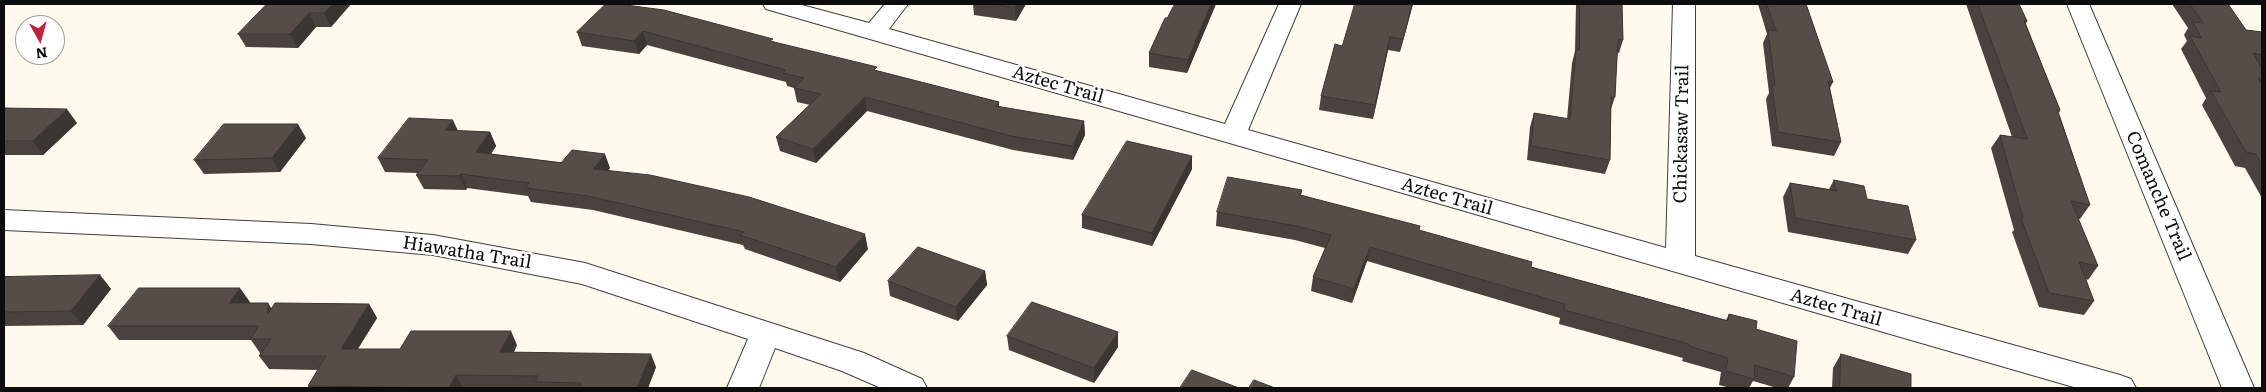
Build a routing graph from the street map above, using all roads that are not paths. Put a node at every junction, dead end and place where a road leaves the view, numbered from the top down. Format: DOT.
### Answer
graph roads {
  1 [pos="774,4"];
  2 [pos="897,4"];
  3 [pos="1290,4"];
  4 [pos="1684,4"];
  5 [pos="2078,4"];
  6 [pos="874,32"];
  7 [pos="1233,136"];
  8 [pos="4,220"];
  9 [pos="1680,263"];
  10 [pos="766,334"];
  11 [pos="743,388"];
  12 [pos="911,388"];
  13 [pos="2120,388"];
  14 [pos="2238,388"];
  1 -- 6 [label="street, Aztec Trail"];
  2 -- 6 [label="street"];
  3 -- 7 [label="street"];
  4 -- 9 [label="street, Chickasaw Trail"];
  5 -- 14 [label="street, Comanche Trail"];
  6 -- 7 [label="street, Aztec Trail"];
  7 -- 9 [label="street, Aztec Trail"];
  8 -- 10 [label="street, Hiawatha Trail"];
  9 -- 13 [label="street, Aztec Trail"];
  10 -- 11 [label="street"];
  10 -- 12 [label="street, Hiawatha Trail"];
}
